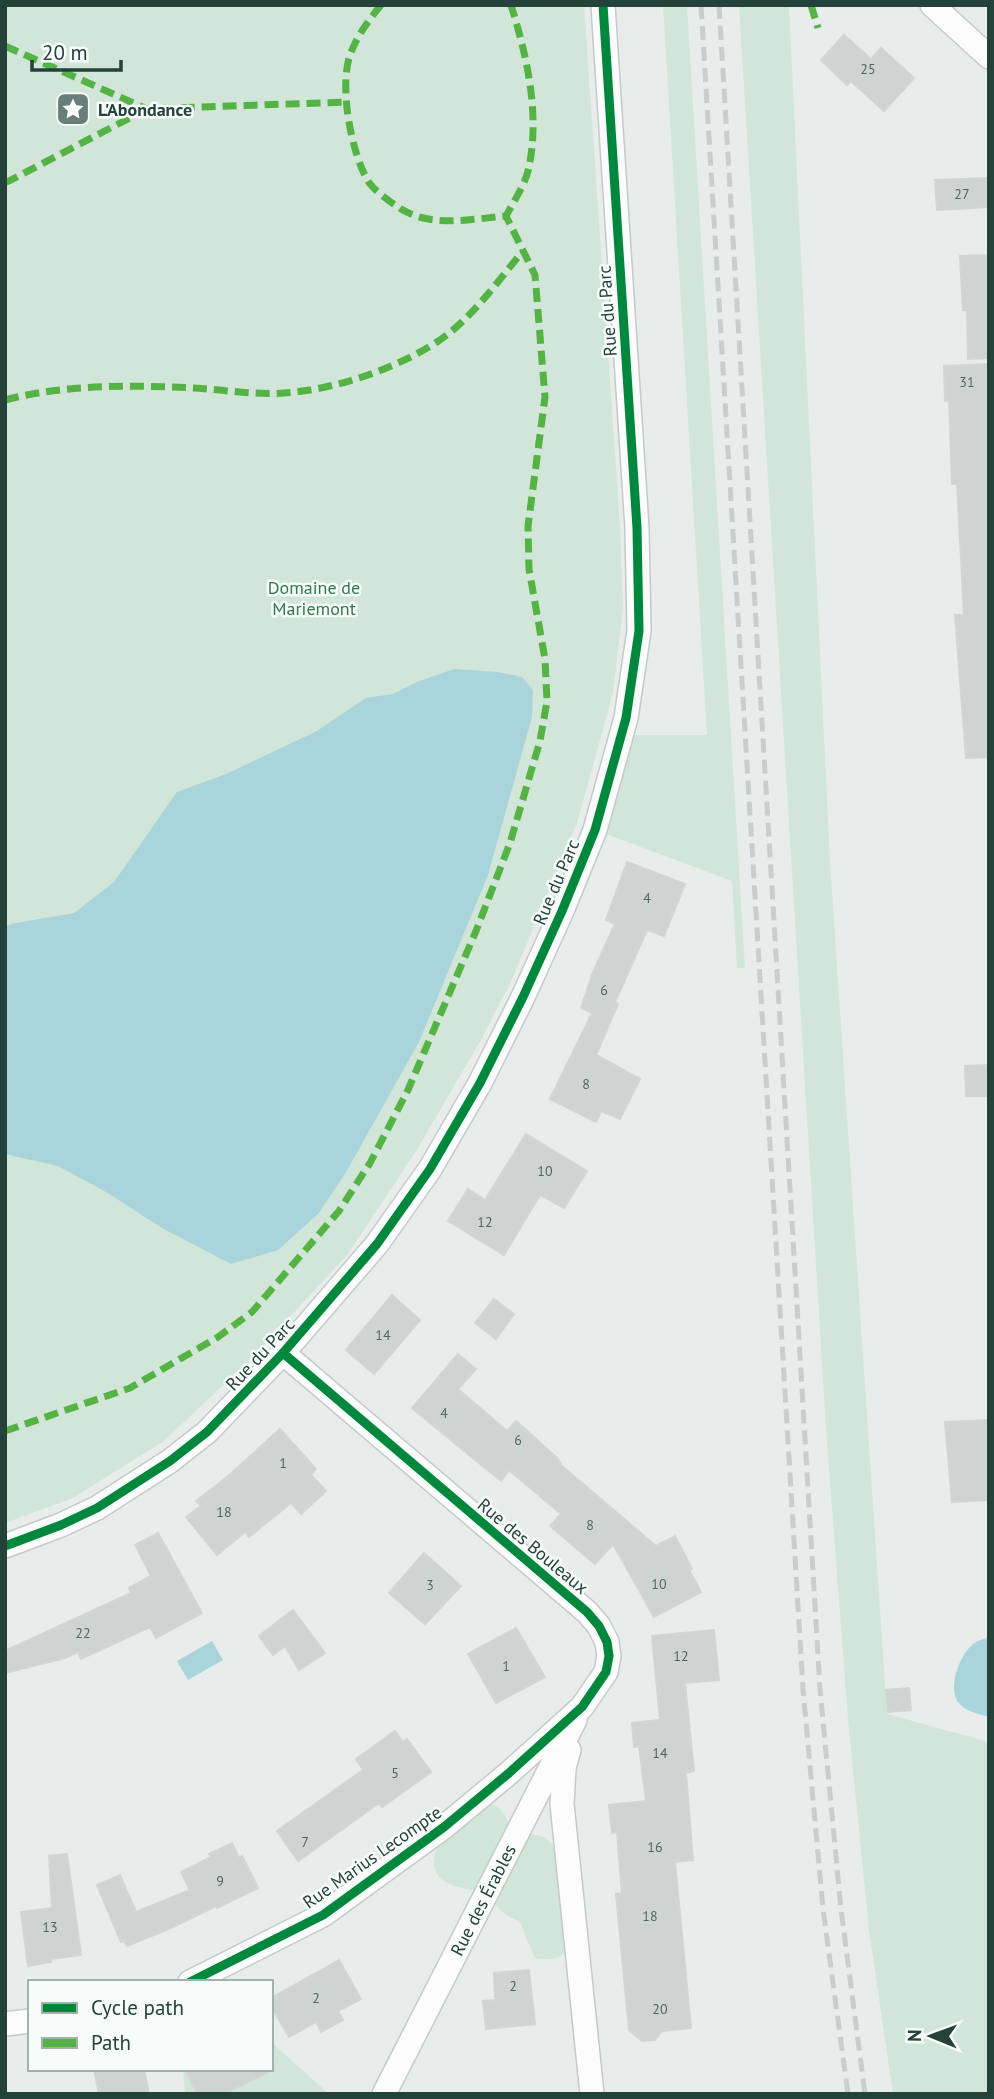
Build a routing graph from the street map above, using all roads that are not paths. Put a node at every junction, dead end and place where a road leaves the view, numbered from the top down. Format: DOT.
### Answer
graph roads {
  1 [pos="603,5"];
  2 [pos="932,5"];
  3 [pos="989,57"];
  4 [pos="284,1353"];
  5 [pos="5,1546"];
  6 [pos="582,1707"];
  7 [pos="491,1788"];
  8 [pos="194,1980"];
  9 [pos="28,2021"];
  10 [pos="5,2024"];
  11 [pos="384,2094"];
  12 [pos="592,2094"];
  1 -- 4 [label="street, Rue du Parc"];
  2 -- 3 [label="street"];
  4 -- 5 [label="street, Rue du Parc"];
  4 -- 6 [label="street, Rue des Bouleaux"];
  6 -- 7 [label="street, Rue des Bouleaux"];
  6 -- 11 [label="street, Rue des Érables"];
  6 -- 12 [label="street, Rue des Bouleaux"];
  7 -- 8 [label="street, Rue Marius Lecompte"];
  9 -- 10 [label="street"];
}
